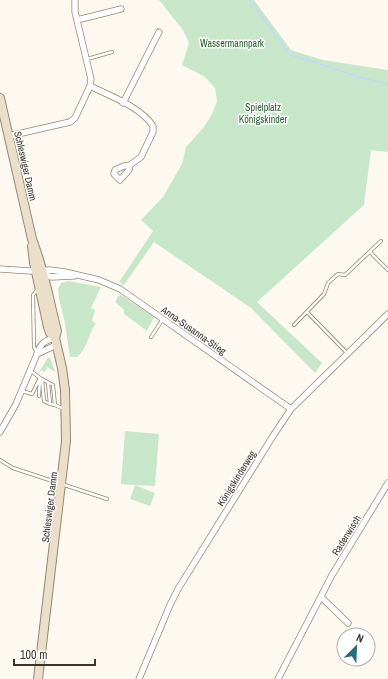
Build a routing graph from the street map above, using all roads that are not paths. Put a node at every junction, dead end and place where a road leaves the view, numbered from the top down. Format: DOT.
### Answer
graph roads {
  1 [pos="75,0"];
  2 [pos="121,9"];
  3 [pos="77,20"];
  4 [pos="159,32"];
  5 [pos="112,52"];
  6 [pos="87,59"];
  7 [pos="90,86"];
  8 [pos="0,98"];
  9 [pos="123,103"];
  10 [pos="9,136"];
  11 [pos="130,165"];
  12 [pos="381,241"];
  13 [pos="370,252"];
  14 [pos="0,269"];
  15 [pos="388,270"];
  16 [pos="41,272"];
  17 [pos="39,288"];
  18 [pos="307,312"];
  19 [pos="388,314"];
  20 [pos="163,319"];
  21 [pos="294,325"];
  22 [pos="151,337"];
  23 [pos="56,342"];
  24 [pos="347,353"];
  25 [pos="38,354"];
  26 [pos="30,371"];
  27 [pos="41,378"];
  28 [pos="48,383"];
  29 [pos="43,389"];
  30 [pos="38,390"];
  31 [pos="22,391"];
  32 [pos="33,391"];
  33 [pos="39,396"];
  34 [pos="50,404"];
  35 [pos="55,405"];
  36 [pos="291,409"];
  37 [pos="66,411"];
  38 [pos="0,432"];
  39 [pos="0,460"];
  40 [pos="388,483"];
  41 [pos="61,484"];
  42 [pos="107,499"];
  43 [pos="321,597"];
  44 [pos="348,623"];
  45 [pos="38,679"];
  46 [pos="139,679"];
  47 [pos="278,679"];
  1 -- 3 [label="street"];
  2 -- 3 [label="street"];
  3 -- 6 [label="street"];
  4 -- 9 [label="street"];
  5 -- 6 [label="lane"];
  6 -- 7 [label="street"];
  7 -- 9 [label="street"];
  7 -- 10 [label="street"];
  8 -- 10 [label="main road, Schleswiger Damm"];
  9 -- 11 [label="street"];
  10 -- 16 [label="main road, Schleswiger Damm"];
  12 -- 13 [label="lane"];
  13 -- 15 [label="lane"];
  13 -- 18 [label="lane"];
  14 -- 16 [label="street, Anna-Susanna-Stieg"];
  16 -- 17 [label="main road, Schleswiger Damm"];
  16 -- 20 [label="street, Anna-Susanna-Stieg"];
  16 -- 23 [label="main road, Schleswiger Damm"];
  17 -- 23 [label="main road, Schleswiger Damm"];
  17 -- 25 [label="lane"];
  18 -- 21 [label="lane"];
  18 -- 24 [label="lane"];
  19 -- 24 [label="street, Königskinderweg"];
  20 -- 22 [label="lane"];
  20 -- 36 [label="street, Anna-Susanna-Stieg"];
  23 -- 25 [label="street"];
  23 -- 37 [label="main road, Schleswiger Damm"];
  24 -- 36 [label="street, Königskinderweg"];
  25 -- 26 [label="street"];
  26 -- 27 [label="lane"];
  26 -- 31 [label="street"];
  27 -- 28 [label="lane"];
  27 -- 29 [label="lane"];
  27 -- 30 [label="lane"];
  27 -- 32 [label="lane"];
  28 -- 34 [label="lane"];
  28 -- 35 [label="lane"];
  29 -- 30 [label="lane"];
  29 -- 34 [label="lane"];
  30 -- 32 [label="lane"];
  30 -- 33 [label="lane"];
  31 -- 32 [label="lane"];
  31 -- 38 [label="street"];
  34 -- 35 [label="lane"];
  35 -- 37 [label="lane"];
  36 -- 46 [label="street, Königskinderweg"];
  37 -- 41 [label="main road, Schleswiger Damm"];
  39 -- 41 [label="lane"];
  40 -- 43 [label="street, Radenwisch"];
  41 -- 42 [label="lane"];
  41 -- 45 [label="main road, Schleswiger Damm"];
  43 -- 44 [label="street"];
  43 -- 47 [label="street, Radenwisch"];
}
